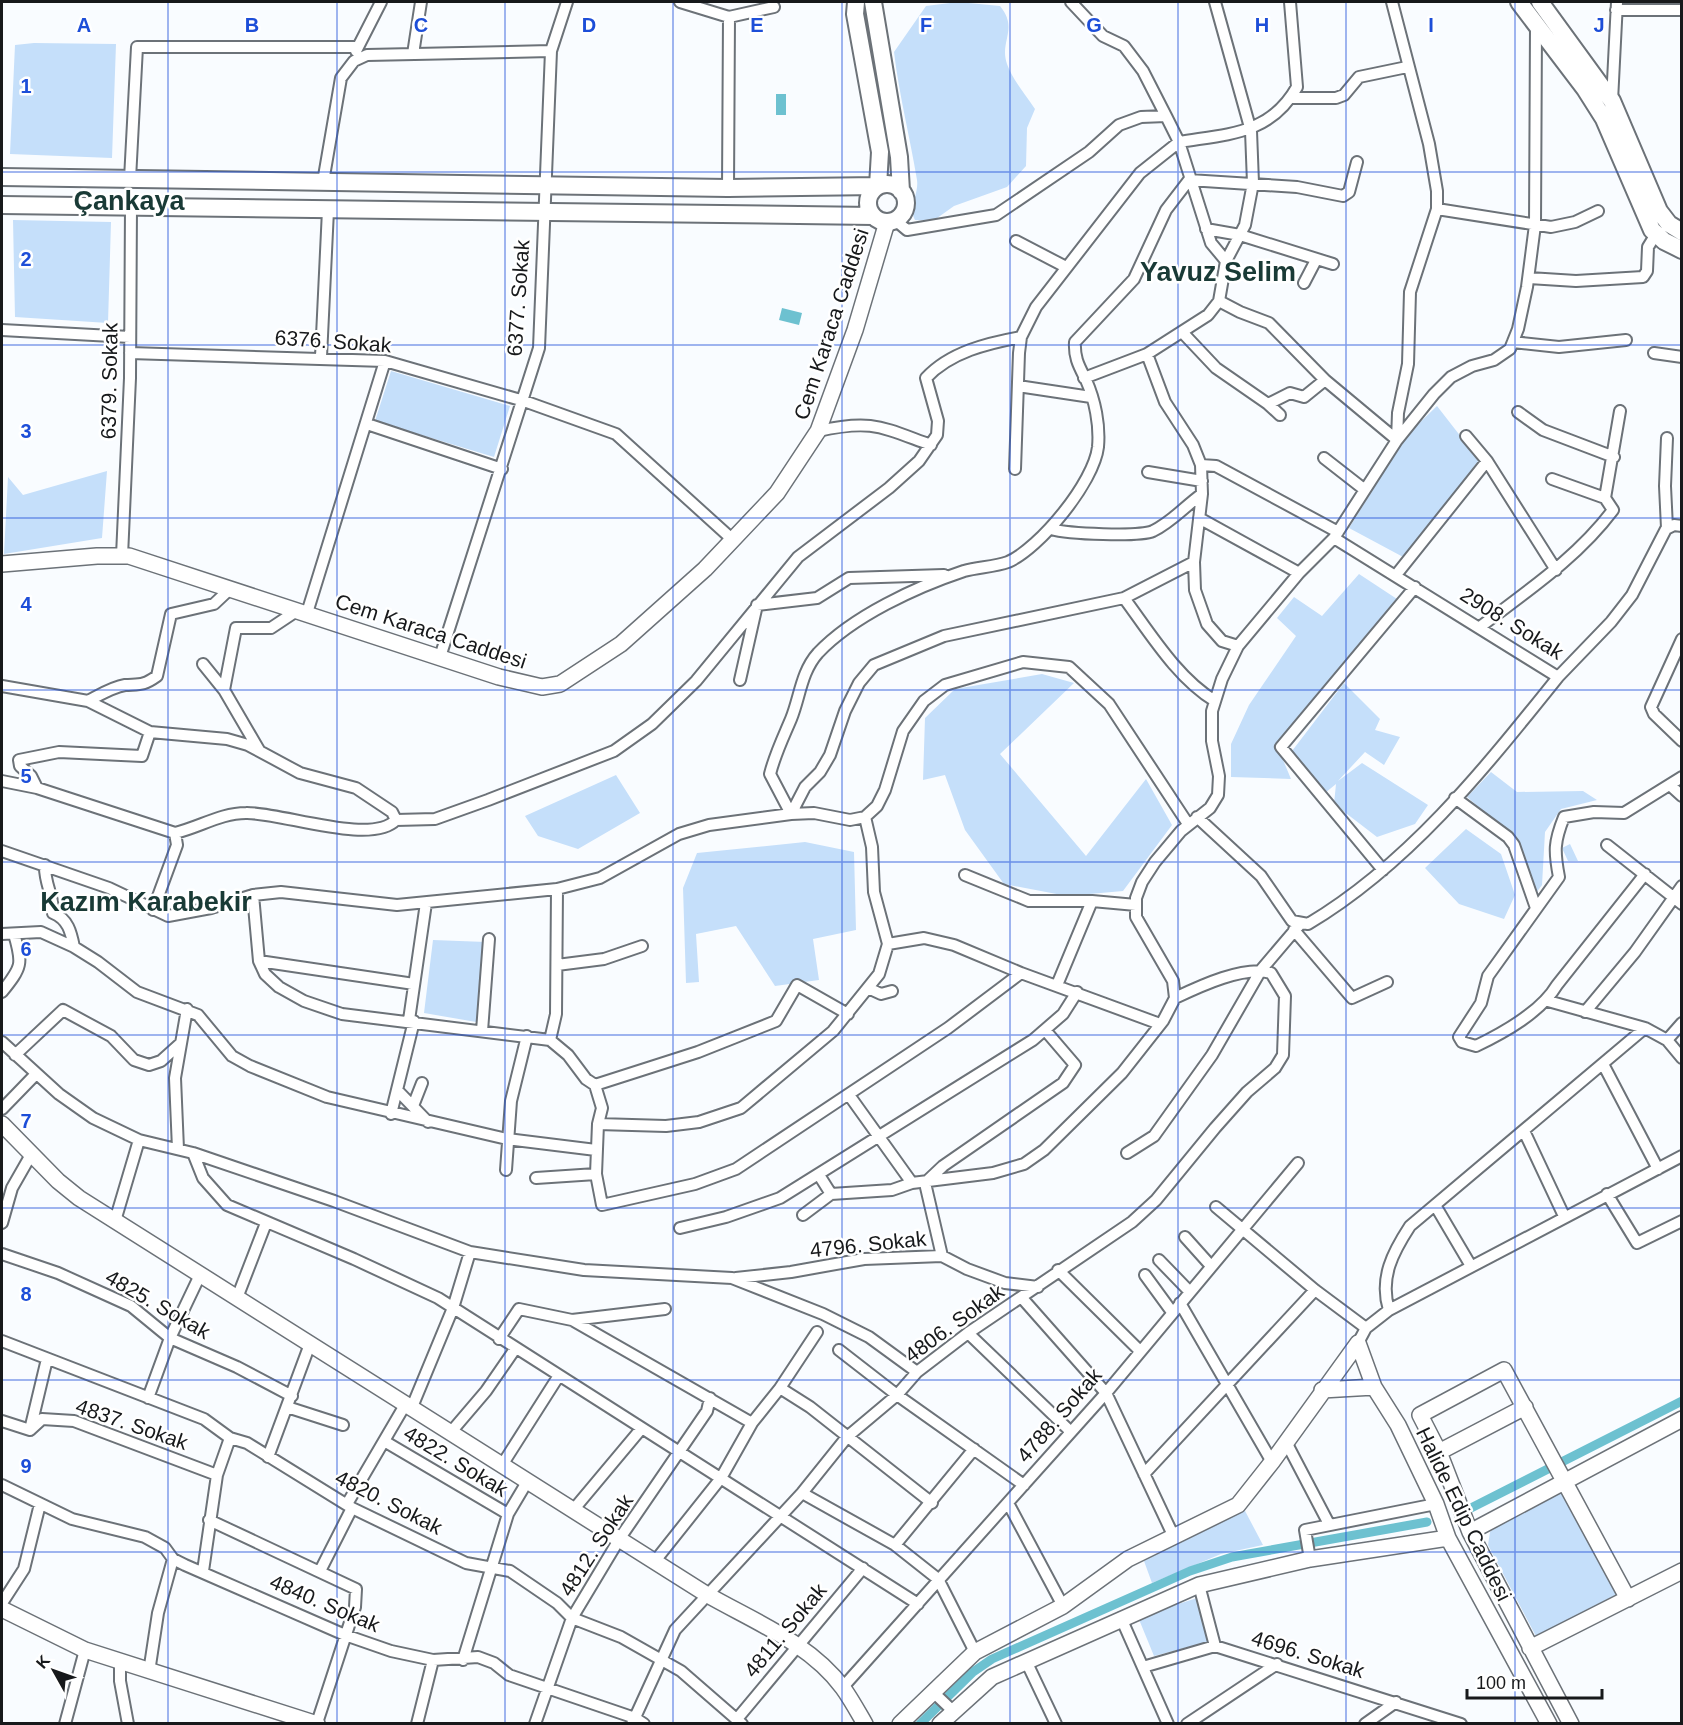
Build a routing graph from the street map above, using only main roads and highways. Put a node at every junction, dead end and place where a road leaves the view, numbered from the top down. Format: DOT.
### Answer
graph roads {
  1 [pos="856,2"];
  2 [pos="873,2"];
  3 [pos="1519,2"];
  4 [pos="1539,2"];
  5 [pos="2,177"];
  6 [pos="878,186"];
  7 [pos="901,191"];
  8 [pos="2,205"];
  9 [pos="885,220"];
  10 [pos="1682,232"];
  11 [pos="1682,250"];
  1 -- 6 [label="main road"];
  2 -- 7 [label="main road"];
  3 -- 11 [label="main road"];
  4 -- 10 [label="main road"];
  5 -- 6 [label="main road"];
  6 -- 7 [label="main road"];
  6 -- 9 [label="main road"];
  7 -- 9 [label="main road"];
  8 -- 9 [label="main road"];
}
